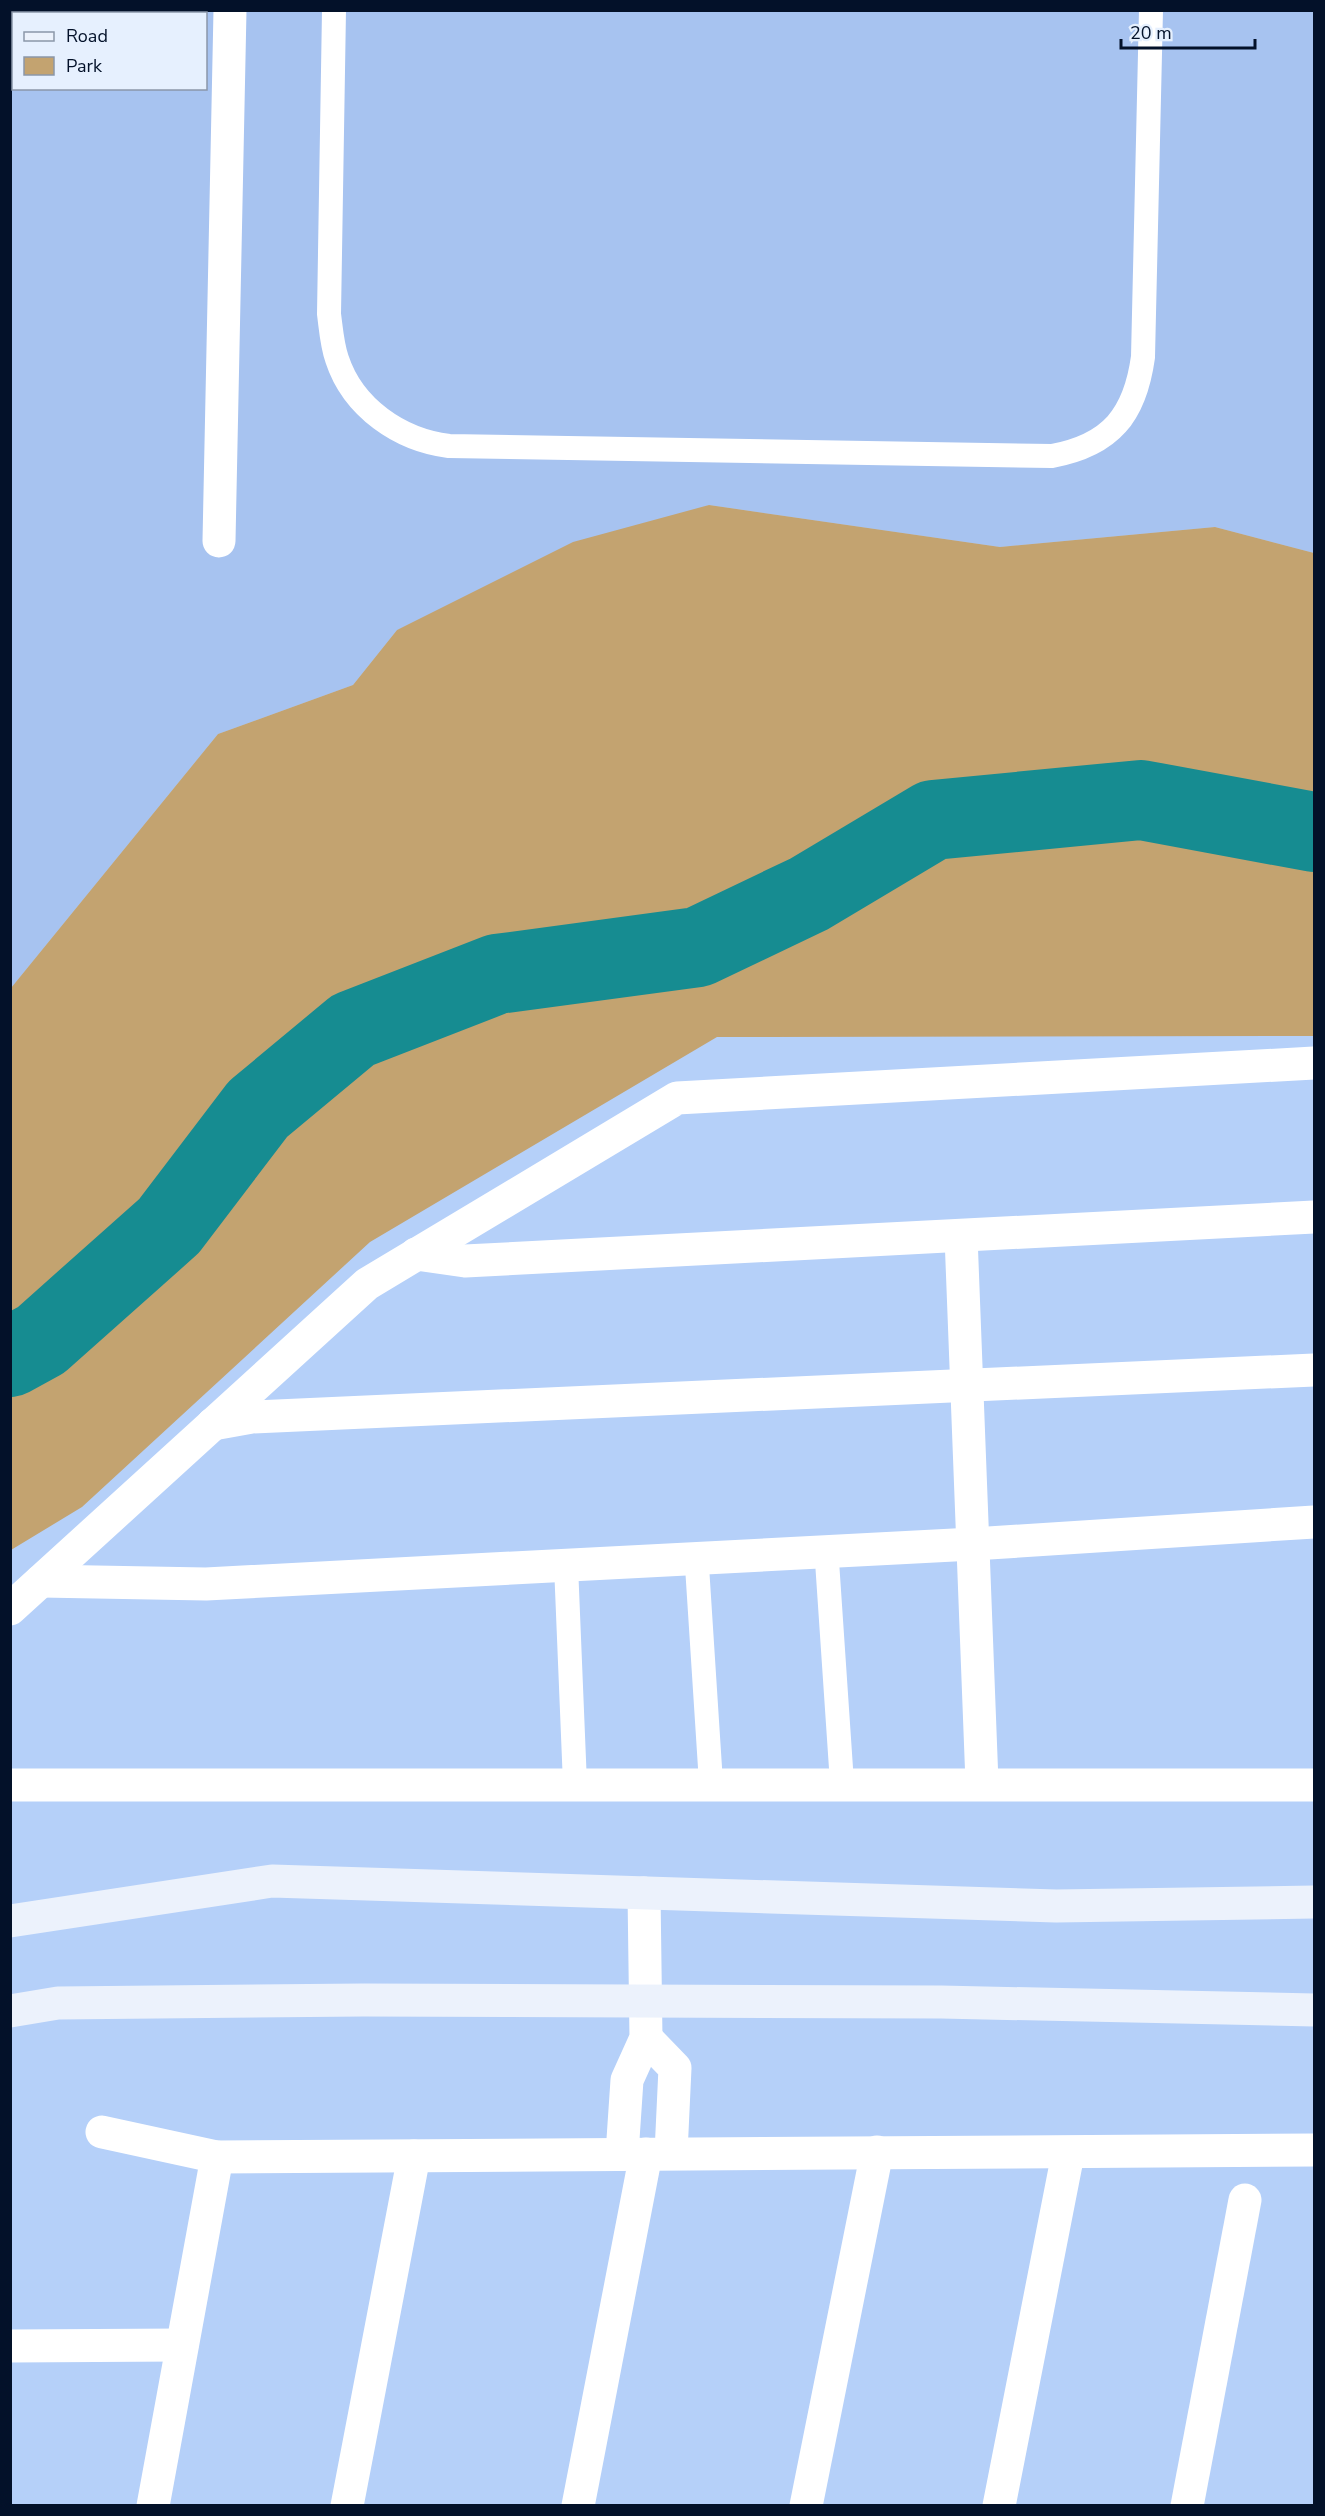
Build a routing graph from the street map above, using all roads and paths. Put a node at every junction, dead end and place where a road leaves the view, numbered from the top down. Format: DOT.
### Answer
graph roads {
  1 [pos="230,10"];
  2 [pos="334,10"];
  3 [pos="1151,10"];
  4 [pos="219,541"];
  5 [pos="1314,1063"];
  6 [pos="1314,1217"];
  7 [pos="961,1236"];
  8 [pos="416,1254"];
  9 [pos="1314,1370"];
  10 [pos="967,1385"];
  11 [pos="213,1424"];
  12 [pos="1314,1522"];
  13 [pos="974,1544"];
  14 [pos="827,1561"];
  15 [pos="566,1565"];
  16 [pos="697,1566"];
  17 [pos="41,1581"];
  18 [pos="10,1609"];
  19 [pos="11,1782"];
  20 [pos="842,1783"];
  21 [pos="982,1783"];
  22 [pos="575,1784"];
  23 [pos="711,1784"];
  24 [pos="1314,1785"];
  25 [pos="644,1893"];
  26 [pos="1314,1902"];
  27 [pos="10,1921"];
  28 [pos="647,2001"];
  29 [pos="1314,2010"];
  30 [pos="10,2011"];
  31 [pos="646,2038"];
  32 [pos="102,2132"];
  33 [pos="1314,2150"];
  34 [pos="877,2152"];
  35 [pos="646,2154"];
  36 [pos="414,2156"];
  37 [pos="217,2157"];
  38 [pos="1067,2159"];
  39 [pos="1245,2200"];
  40 [pos="182,2345"];
  41 [pos="10,2346"];
  42 [pos="153,2505"];
  43 [pos="347,2505"];
  44 [pos="578,2505"];
  45 [pos="806,2505"];
  46 [pos="999,2505"];
  47 [pos="1187,2505"];
  1 -- 4 [label="street"];
  2 -- 3 [label="lane"];
  5 -- 8 [label="street"];
  6 -- 7 [label="street"];
  7 -- 8 [label="street"];
  7 -- 10 [label="street"];
  8 -- 11 [label="street"];
  9 -- 10 [label="street"];
  10 -- 11 [label="street"];
  10 -- 13 [label="street"];
  11 -- 17 [label="street"];
  12 -- 13 [label="street"];
  13 -- 15 [label="street"];
  13 -- 21 [label="street"];
  14 -- 20 [label="lane"];
  15 -- 17 [label="street"];
  15 -- 22 [label="lane"];
  16 -- 23 [label="lane"];
  17 -- 18 [label="street"];
  19 -- 22 [label="street"];
  20 -- 21 [label="street"];
  20 -- 23 [label="street"];
  21 -- 24 [label="street"];
  22 -- 23 [label="street"];
  25 -- 26 [label="street"];
  25 -- 27 [label="street"];
  25 -- 28 [label="street"];
  28 -- 29 [label="street"];
  28 -- 30 [label="street"];
  28 -- 31 [label="street"];
  31 -- 35 [label="street"];
  31 -- 35 [label="street"];
  32 -- 37 [label="street"];
  33 -- 34 [label="street"];
  34 -- 35 [label="street"];
  34 -- 45 [label="street"];
  35 -- 36 [label="street"];
  35 -- 44 [label="street"];
  36 -- 37 [label="street"];
  36 -- 43 [label="street"];
  37 -- 40 [label="street"];
  38 -- 46 [label="street"];
  39 -- 47 [label="street"];
  40 -- 41 [label="street"];
  40 -- 42 [label="street"];
}
